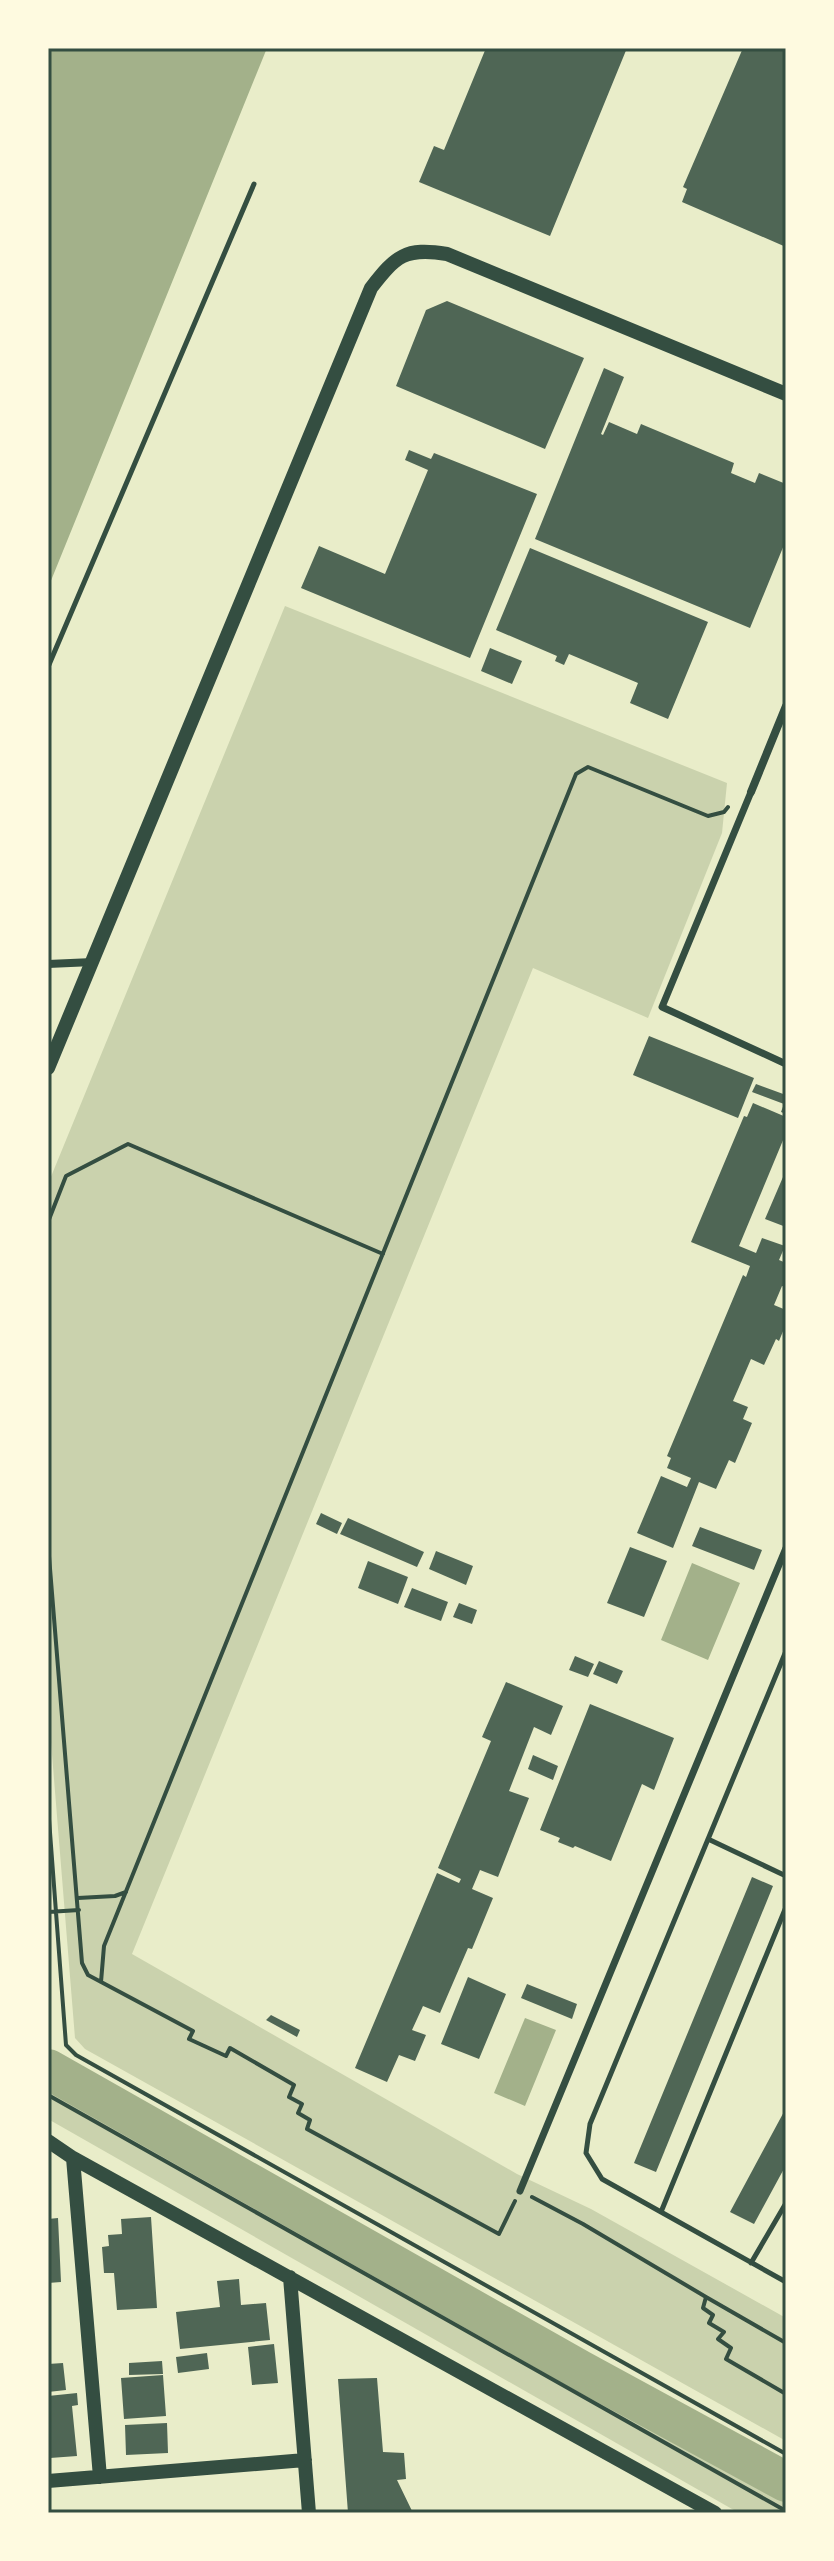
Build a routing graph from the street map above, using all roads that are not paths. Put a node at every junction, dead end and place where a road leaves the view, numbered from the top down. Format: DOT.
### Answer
graph roads {
  1 [pos="254,184"];
  2 [pos="786,394"];
  3 [pos="48,667"];
  4 [pos="786,706"];
  5 [pos="751,792"];
  6 [pos="93,962"];
  7 [pos="48,964"];
  8 [pos="786,1064"];
  9 [pos="48,1068"];
  10 [pos="786,1548"];
  11 [pos="785,1656"];
  12 [pos="708,1839"];
  13 [pos="786,1876"];
  14 [pos="786,1907"];
  15 [pos="48,2141"];
  16 [pos="73,2158"];
  17 [pos="520,2191"];
  18 [pos="786,2203"];
  19 [pos="661,2212"];
  20 [pos="751,2263"];
  21 [pos="290,2277"];
  22 [pos="786,2282"];
  23 [pos="305,2460"];
  24 [pos="100,2477"];
  25 [pos="48,2481"];
  26 [pos="309,2513"];
  27 [pos="715,2513"];
  1 -- 3 [label="lane"];
  2 -- 6 [label="street"];
  4 -- 5 [label="street"];
  5 -- 8 [label="street"];
  6 -- 7 [label="street"];
  6 -- 9 [label="street"];
  10 -- 17 [label="street"];
  11 -- 12 [label="lane"];
  12 -- 13 [label="lane"];
  12 -- 19 [label="lane"];
  14 -- 19 [label="lane"];
  15 -- 16 [label="street"];
  16 -- 21 [label="street"];
  16 -- 24 [label="street"];
  18 -- 20 [label="lane"];
  19 -- 20 [label="lane"];
  20 -- 22 [label="lane"];
  21 -- 23 [label="street"];
  21 -- 27 [label="street"];
  23 -- 24 [label="street"];
  23 -- 26 [label="street"];
  24 -- 25 [label="street"];
}
